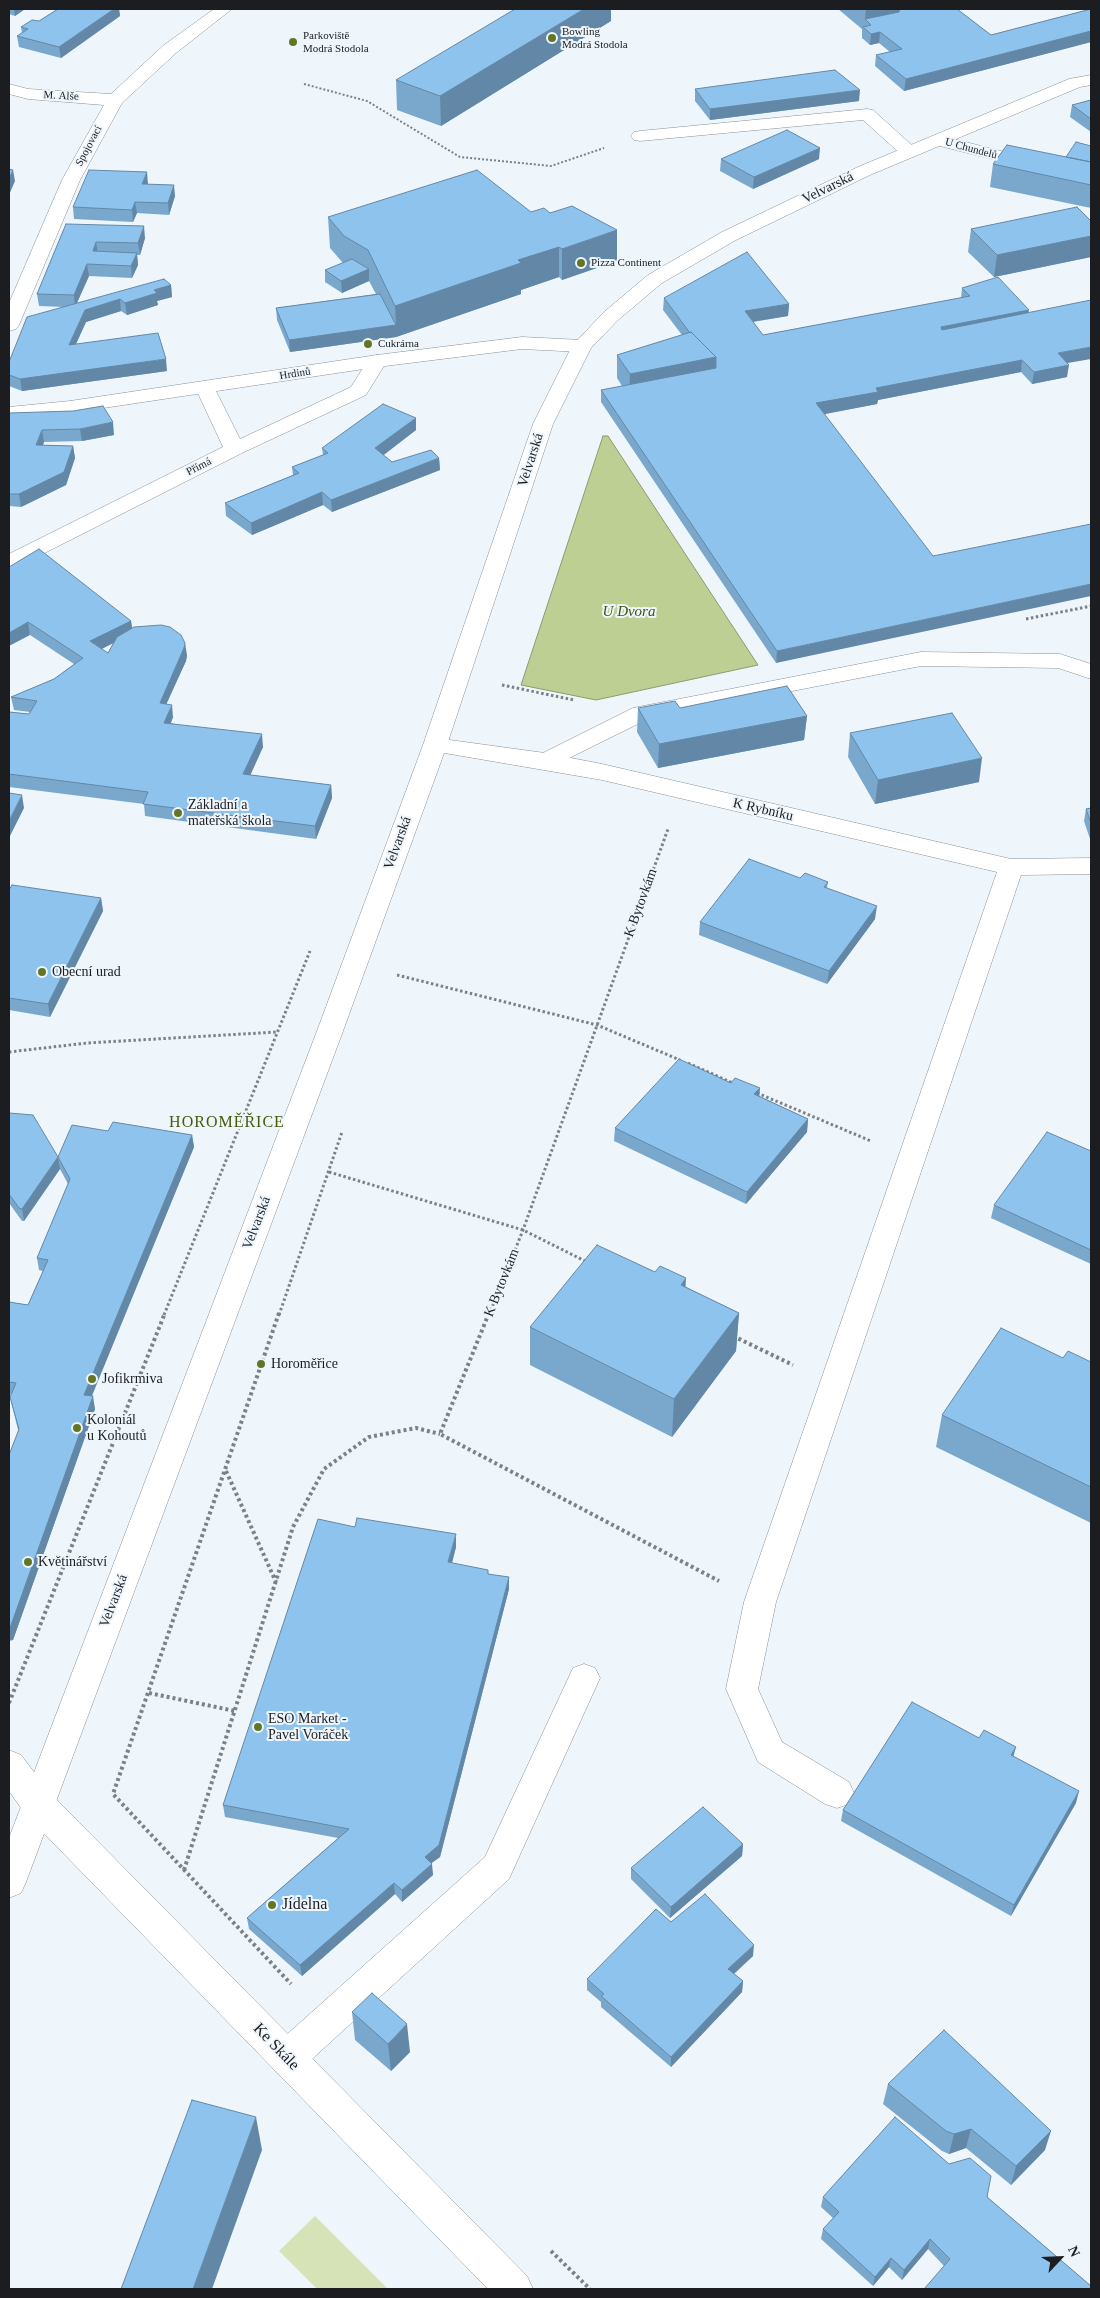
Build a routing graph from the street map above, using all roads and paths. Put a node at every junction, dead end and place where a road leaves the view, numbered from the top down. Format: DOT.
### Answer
graph roads {
  1 [pos="224,9"];
  2 [pos="1091,80"];
  3 [pos="304,84"];
  4 [pos="9,90"];
  5 [pos="115,100"];
  6 [pos="9,106"];
  7 [pos="640,136"];
  8 [pos="938,140"];
  9 [pos="909,152"];
  10 [pos="1091,179"];
  11 [pos="9,325"];
  12 [pos="582,346"];
  13 [pos="377,361"];
  14 [pos="205,387"];
  15 [pos="9,413"];
  16 [pos="235,449"];
  17 [pos="9,562"];
  18 [pos="1091,672"];
  19 [pos="504,677"];
  20 [pos="502,686"];
  21 [pos="435,745"];
  22 [pos="545,761"];
  23 [pos="681,791"];
  24 [pos="1091,866"];
  25 [pos="1011,867"];
  26 [pos="313,943"];
  27 [pos="400,966"];
  28 [pos="396,975"];
  29 [pos="393,984"];
  30 [pos="597,1025"];
  31 [pos="330,1031"];
  32 [pos="277,1032"];
  33 [pos="9,1052"];
  34 [pos="741,1086"];
  35 [pos="750,1090"];
  36 [pos="345,1125"];
  37 [pos="912,1159"];
  38 [pos="329,1172"];
  39 [pos="523,1230"];
  40 [pos="594,1266"];
  41 [pos="727,1332"];
  42 [pos="833,1386"];
  43 [pos="440,1434"];
  44 [pos="226,1471"];
  45 [pos="276,1582"];
  46 [pos="760,1602"];
  47 [pos="584,1678"];
  48 [pos="149,1693"];
  49 [pos="9,1703"];
  50 [pos="235,1711"];
  51 [pos="9,1765"];
  52 [pos="837,1793"];
  53 [pos="38,1804"];
  54 [pos="184,1870"];
  55 [pos="9,1882"];
  56 [pos="291,1984"];
  57 [pos="286,2058"];
  58 [pos="514,2289"];
  1 -- 5 [label="street, Spojovací"];
  2 -- 8 [label="street, Velvarská"];
  3 -- 7 [label="path"];
  4 -- 5 [label="street, M. Alše"];
  5 -- 6 [label="street"];
  5 -- 11 [label="street, Spojovací"];
  7 -- 9 [label="street"];
  8 -- 9 [label="street, Velvarská"];
  8 -- 10 [label="street, U Chundelů"];
  9 -- 12 [label="street, Velvarská"];
  12 -- 13 [label="street, Hrdinů"];
  12 -- 21 [label="street, Velvarská"];
  13 -- 14 [label="street, Hrdinů"];
  13 -- 16 [label="street, Přímá"];
  14 -- 15 [label="street, Hrdinů"];
  14 -- 16 [label="street"];
  16 -- 17 [label="street, Přímá"];
  18 -- 22 [label="street"];
  19 -- 20 [label="path"];
  21 -- 22 [label="street, K Rybníku"];
  21 -- 31 [label="street, Velvarská"];
  22 -- 23 [label="street, K Rybníku"];
  23 -- 25 [label="street, K Rybníku"];
  23 -- 30 [label="path, K Bytovkám"];
  24 -- 25 [label="street, K Rybníku"];
  25 -- 37 [label="street"];
  26 -- 32 [label="path"];
  27 -- 28 [label="path"];
  28 -- 29 [label="path"];
  28 -- 30 [label="path"];
  30 -- 34 [label="path"];
  30 -- 39 [label="path, K Bytovkám"];
  31 -- 32 [label="path"];
  31 -- 53 [label="street, Velvarská"];
  32 -- 33 [label="path"];
  32 -- 49 [label="path"];
  35 -- 37 [label="path"];
  36 -- 38 [label="path"];
  37 -- 42 [label="street"];
  38 -- 39 [label="path"];
  38 -- 44 [label="path"];
  39 -- 40 [label="path"];
  39 -- 43 [label="path, K Bytovkám"];
  41 -- 42 [label="path"];
  42 -- 46 [label="street"];
  43 -- 45 [label="path"];
  43 -- 46 [label="path"];
  44 -- 45 [label="path"];
  44 -- 48 [label="path"];
  45 -- 50 [label="path"];
  46 -- 52 [label="street"];
  47 -- 57 [label="street"];
  48 -- 50 [label="path"];
  48 -- 54 [label="path"];
  50 -- 54 [label="path"];
  51 -- 53 [label="street, Ke Skále"];
  53 -- 55 [label="street, Velvarská"];
  53 -- 57 [label="street, Ke Skále"];
  54 -- 56 [label="path"];
  57 -- 58 [label="street, Ke Skále"];
}
